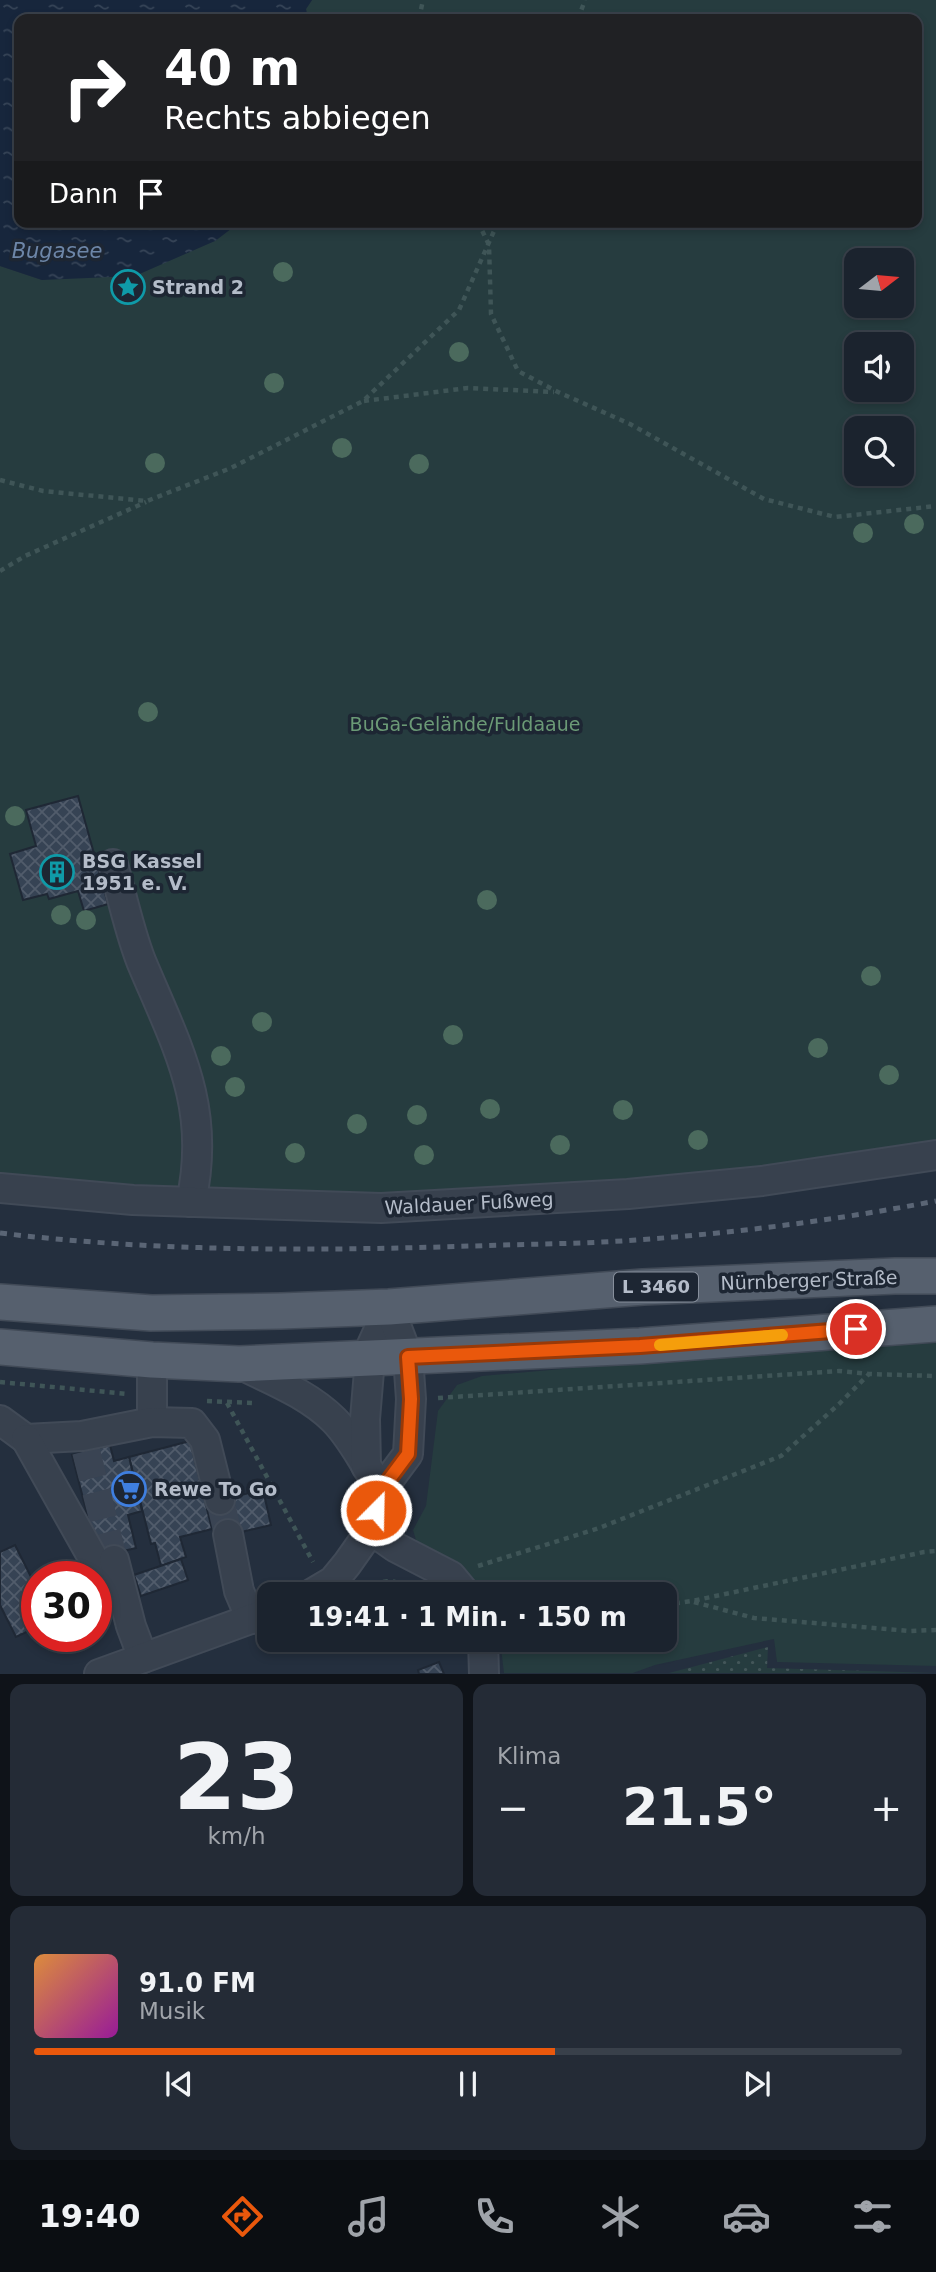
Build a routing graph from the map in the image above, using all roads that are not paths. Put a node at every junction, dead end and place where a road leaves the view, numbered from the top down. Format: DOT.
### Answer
graph roads {
  1 [pos="113,863"];
  2 [pos="936,1155"];
  3 [pos="0,1188"];
  4 [pos="191,1202"];
  5 [pos="936,1276"];
  6 [pos="0,1302"];
  7 [pos="389,1307"];
  8 [pos="936,1324"];
  9 [pos="0,1347"];
  10 [pos="408,1357"];
  11 [pos="370,1359"];
  12 [pos="152,1360"];
  13 [pos="239,1364"];
  14 [pos="152,1409"];
  15 [pos="0,1420"];
  16 [pos="26,1439"];
  17 [pos="374,1477"];
  18 [pos="220,1500"];
  19 [pos="371,1530"];
  20 [pos="228,1534"];
  21 [pos="327,1582"];
  22 [pos="454,1582"];
  23 [pos="257,1612"];
  24 [pos="257,1617"];
  25 [pos="483,1652"];
  26 [pos="143,1658"];
  27 [pos="99,1674"];
  28 [pos="484,1674"];
  1 -- 4 [label="street"];
  2 -- 4 [label="street, Waldauer Fußweg"];
  3 -- 4 [label="street, Waldauer Fußweg"];
  5 -- 7 [label="main road, Nürnberger Straße / L 3460"];
  6 -- 7 [label="main road, L 3460"];
  7 -- 10 [label="street"];
  7 -- 11 [label="street"];
  8 -- 10 [label="main road"];
  9 -- 12 [label="main road"];
  10 -- 11 [label="main road"];
  10 -- 17 [label="street"];
  11 -- 13 [label="main road"];
  11 -- 17 [label="street"];
  12 -- 13 [label="main road"];
  12 -- 14 [label="street"];
  13 -- 17 [label="street"];
  14 -- 16 [label="street"];
  14 -- 18 [label="street"];
  15 -- 16 [label="street"];
  16 -- 26 [label="street"];
  17 -- 19 [label="street"];
  19 -- 21 [label="street"];
  19 -- 22 [label="street"];
  20 -- 23 [label="street"];
  24 -- 26 [label="street"];
  25 -- 28 [label="street"];
  26 -- 27 [label="street"];
}
